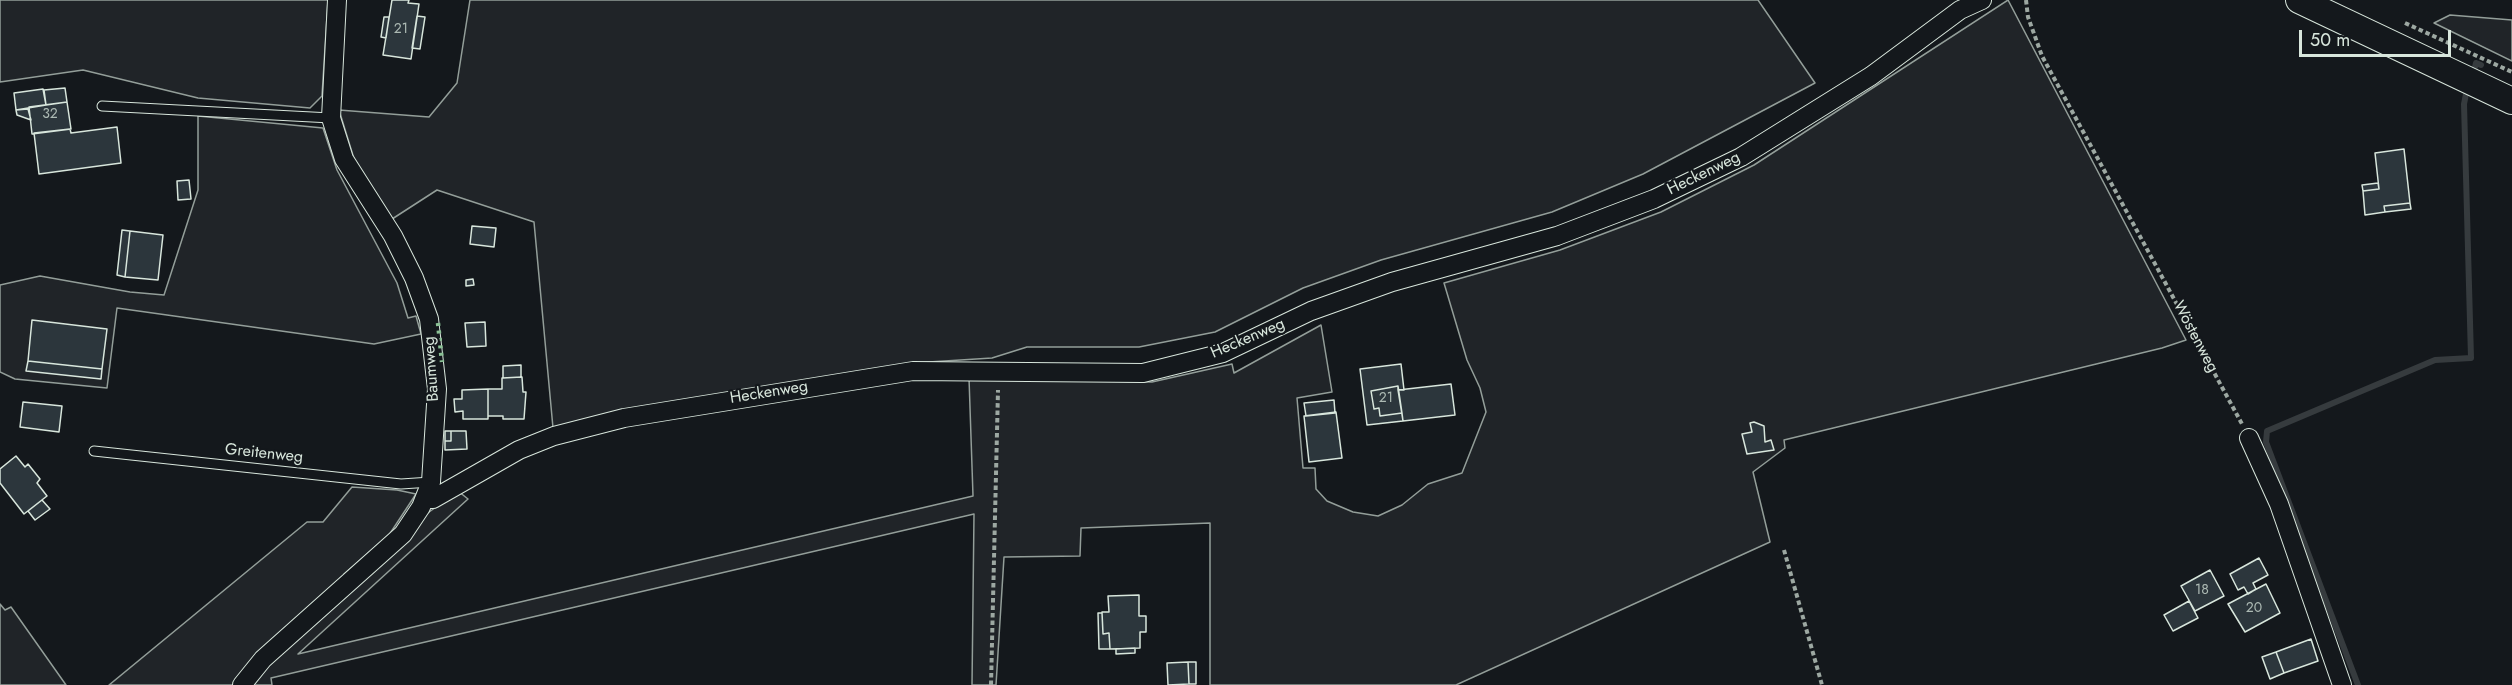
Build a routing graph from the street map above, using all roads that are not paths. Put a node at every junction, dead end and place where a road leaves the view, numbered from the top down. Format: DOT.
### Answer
graph roads {
  1 [pos="337,0"];
  2 [pos="1982,0"];
  3 [pos="2299,0"];
  4 [pos="2512,101"];
  5 [pos="102,106"];
  6 [pos="331,118"];
  7 [pos="2249,438"];
  8 [pos="94,451"];
  9 [pos="428,490"];
  10 [pos="242,685"];
  11 [pos="2342,685"];
  1 -- 6 [label="street, Baumweg"];
  2 -- 9 [label="street, Heckenweg"];
  3 -- 4 [label="main road"];
  5 -- 6 [label="lane"];
  6 -- 9 [label="street, Baumweg"];
  7 -- 11 [label="street"];
  8 -- 9 [label="lane, Greitenweg"];
  9 -- 10 [label="street"];
}
